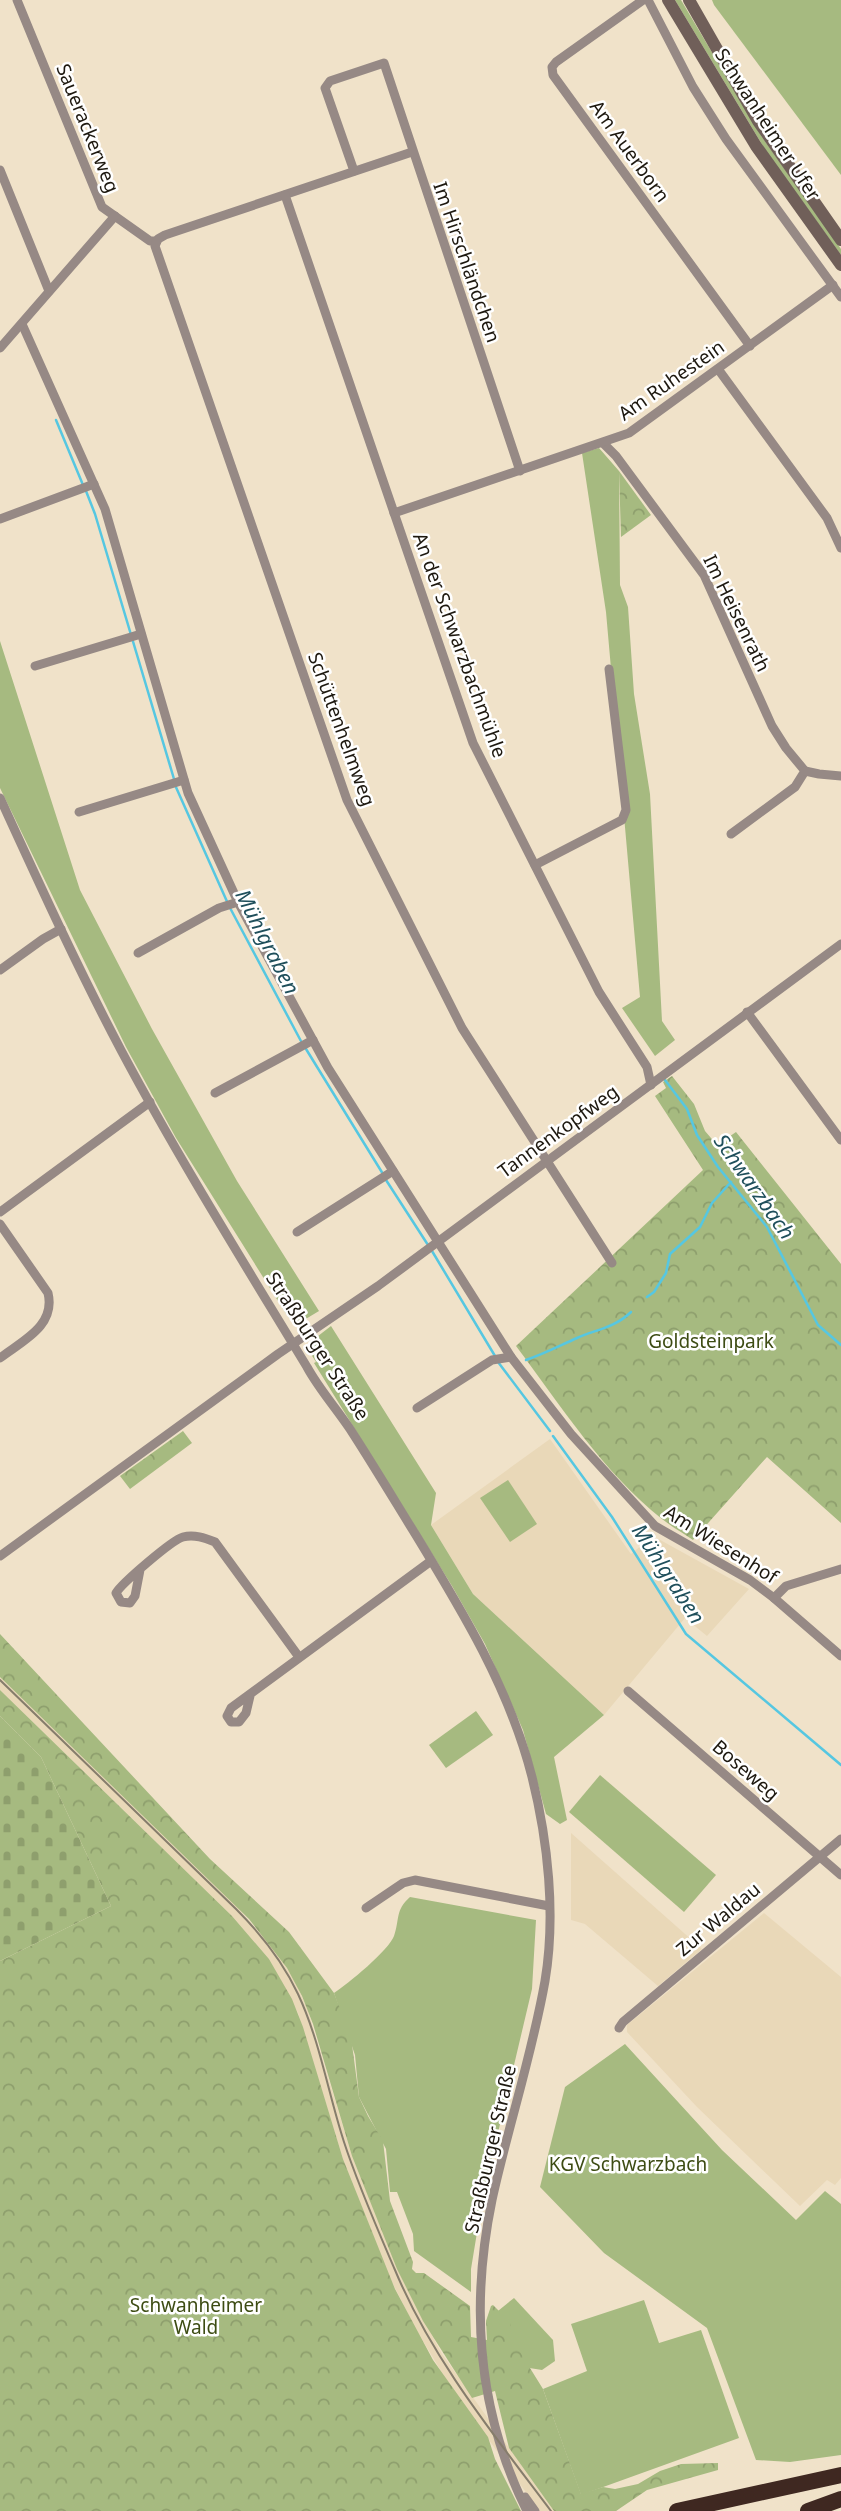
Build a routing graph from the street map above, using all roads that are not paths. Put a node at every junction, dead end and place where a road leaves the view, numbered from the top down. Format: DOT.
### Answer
graph roads {
  1 [pos="17,0"];
  2 [pos="645,0"];
  3 [pos="668,0"];
  4 [pos="689,0"];
  5 [pos="412,152"];
  6 [pos="0,170"];
  7 [pos="354,172"];
  8 [pos="285,195"];
  9 [pos="114,216"];
  10 [pos="841,240"];
  11 [pos="156,243"];
  12 [pos="841,265"];
  13 [pos="832,285"];
  14 [pos="49,291"];
  15 [pos="841,298"];
  16 [pos="22,324"];
  17 [pos="750,346"];
  18 [pos="0,348"];
  19 [pos="718,369"];
  20 [pos="603,443"];
  21 [pos="520,471"];
  22 [pos="92,485"];
  23 [pos="394,513"];
  24 [pos="0,519"];
  25 [pos="841,548"];
  26 [pos="139,635"];
  27 [pos="35,666"];
  28 [pos="608,669"];
  29 [pos="805,771"];
  30 [pos="841,775"];
  31 [pos="178,782"];
  32 [pos="0,798"];
  33 [pos="0,812"];
  34 [pos="79,812"];
  35 [pos="10,819"];
  36 [pos="731,834"];
  37 [pos="535,865"];
  38 [pos="236,903"];
  39 [pos="61,929"];
  40 [pos="841,944"];
  41 [pos="138,953"];
  42 [pos="0,970"];
  43 [pos="747,1012"];
  44 [pos="307,1043"];
  45 [pos="651,1085"];
  46 [pos="215,1093"];
  47 [pos="150,1102"];
  48 [pos="841,1140"];
  49 [pos="547,1160"];
  50 [pos="391,1172"];
  51 [pos="0,1212"];
  52 [pos="0,1224"];
  53 [pos="297,1232"];
  54 [pos="438,1240"];
  55 [pos="612,1263"];
  56 [pos="293,1344"];
  57 [pos="511,1357"];
  58 [pos="0,1358"];
  59 [pos="418,1408"];
  60 [pos="0,1556"];
  61 [pos="431,1560"];
  62 [pos="841,1569"];
  63 [pos="140,1570"];
  64 [pos="774,1598"];
  65 [pos="841,1656"];
  66 [pos="299,1657"];
  67 [pos="628,1691"];
  68 [pos="250,1696"];
  69 [pos="841,1839"];
  70 [pos="821,1857"];
  71 [pos="841,1875"];
  72 [pos="549,1906"];
  73 [pos="366,1908"];
  74 [pos="619,2028"];
  75 [pos="841,2475"];
  76 [pos="514,2481"];
  77 [pos="841,2499"];
  78 [pos="527,2511"];
  79 [pos="535,2511"];
  80 [pos="677,2511"];
  81 [pos="808,2511"];
  1 -- 9 [label="street, Sauerackerweg"];
  2 -- 13 [label="street"];
  2 -- 17 [label="street, Am Auerborn"];
  3 -- 12 [label="main road, Schwanheimer Ufer"];
  4 -- 10 [label="main road, Schwanheimer Ufer"];
  5 -- 7 [label="street"];
  5 -- 7 [label="street, Im Hirschländchen"];
  5 -- 21 [label="street, Im Hirschländchen"];
  6 -- 14 [label="street"];
  7 -- 8 [label="street"];
  8 -- 11 [label="street"];
  8 -- 23 [label="street, An der Schwarzbachmühle"];
  9 -- 11 [label="street, Sauerackerweg"];
  9 -- 14 [label="street"];
  11 -- 49 [label="street, Schüttenhelmweg"];
  13 -- 15 [label="street"];
  13 -- 17 [label="street, Am Ruhestein"];
  14 -- 16 [label="street"];
  16 -- 18 [label="street"];
  16 -- 22 [label="street, Am Wiesenhof"];
  17 -- 19 [label="street, Am Ruhestein"];
  19 -- 20 [label="street, Am Ruhestein"];
  19 -- 25 [label="street"];
  20 -- 21 [label="street, Am Ruhestein"];
  20 -- 29 [label="street, Im Heisenrath"];
  21 -- 23 [label="street, Am Ruhestein"];
  22 -- 24 [label="street"];
  22 -- 26 [label="street, Am Wiesenhof"];
  23 -- 37 [label="street, An der Schwarzbachmühle"];
  26 -- 27 [label="street"];
  26 -- 31 [label="street, Am Wiesenhof"];
  28 -- 37 [label="street"];
  29 -- 30 [label="street"];
  29 -- 36 [label="street"];
  31 -- 34 [label="street"];
  31 -- 38 [label="street, Am Wiesenhof"];
  32 -- 35 [label="street, Straßburger Straße"];
  33 -- 35 [label="street"];
  35 -- 39 [label="street, Straßburger Straße"];
  37 -- 45 [label="street, An der Schwarzbachmühle"];
  38 -- 41 [label="street"];
  38 -- 44 [label="street, Am Wiesenhof"];
  39 -- 42 [label="street"];
  39 -- 47 [label="street, Straßburger Straße"];
  40 -- 43 [label="street, Tannenkopfweg"];
  43 -- 45 [label="street, Tannenkopfweg"];
  43 -- 48 [label="street"];
  44 -- 46 [label="street"];
  44 -- 50 [label="street, Am Wiesenhof"];
  45 -- 49 [label="street, Tannenkopfweg"];
  47 -- 51 [label="street"];
  47 -- 56 [label="street, Straßburger Straße"];
  49 -- 54 [label="street, Tannenkopfweg"];
  49 -- 55 [label="street, Schüttenhelmweg"];
  50 -- 53 [label="street"];
  50 -- 54 [label="street, Am Wiesenhof"];
  52 -- 58 [label="street"];
  54 -- 56 [label="street, Tannenkopfweg"];
  54 -- 57 [label="street, Am Wiesenhof"];
  56 -- 60 [label="street, Tannenkopfweg"];
  56 -- 61 [label="street, Straßburger Straße"];
  57 -- 59 [label="street"];
  57 -- 64 [label="street, Am Wiesenhof"];
  61 -- 66 [label="street"];
  61 -- 72 [label="street, Straßburger Straße"];
  62 -- 64 [label="street"];
  63 -- 66 [label="street"];
  64 -- 65 [label="street, Am Wiesenhof"];
  66 -- 68 [label="street"];
  67 -- 70 [label="street, Boseweg"];
  69 -- 70 [label="street, Zur Waldau"];
  70 -- 71 [label="street, Boseweg"];
  70 -- 74 [label="street, Zur Waldau"];
  72 -- 73 [label="street"];
  72 -- 76 [label="street, Straßburger Straße"];
  75 -- 80 [label="highway"];
  76 -- 78 [label="street, Straßburger Straße"];
  76 -- 79 [label="street, Straßburger Straße"];
  77 -- 81 [label="highway"];
}
